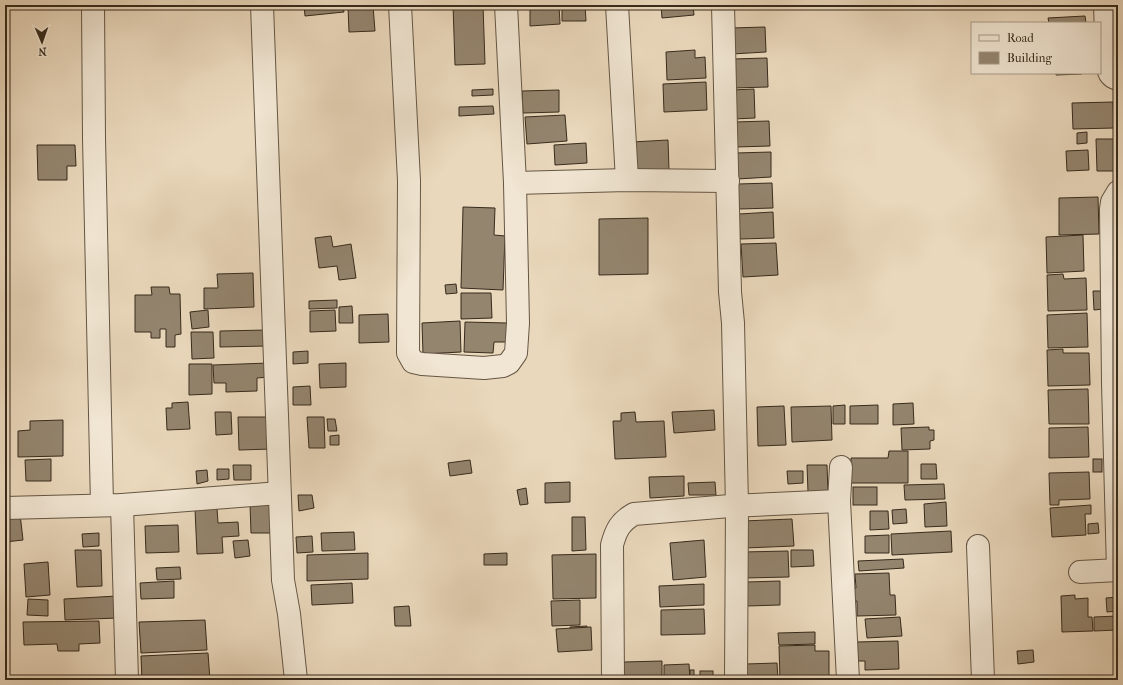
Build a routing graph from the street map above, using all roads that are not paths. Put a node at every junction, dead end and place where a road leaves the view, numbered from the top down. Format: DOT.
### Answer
graph roads {
  1 [pos="93,5"];
  2 [pos="262,5"];
  3 [pos="400,5"];
  4 [pos="506,5"];
  5 [pos="617,5"];
  6 [pos="723,5"];
  7 [pos="1105,5"];
  8 [pos="1118,80"];
  9 [pos="627,180"];
  10 [pos="728,181"];
  11 [pos="515,182"];
  12 [pos="1118,192"];
  13 [pos="841,467"];
  14 [pos="279,493"];
  15 [pos="839,501"];
  16 [pos="112,505"];
  17 [pos="737,506"];
  18 [pos="5,508"];
  19 [pos="978,546"];
  20 [pos="1118,570"];
  21 [pos="1080,572"];
  22 [pos="127,680"];
  23 [pos="296,680"];
  24 [pos="613,680"];
  25 [pos="736,680"];
  26 [pos="848,680"];
  27 [pos="983,680"];
  1 -- 16 [label="street"];
  2 -- 14 [label="street"];
  3 -- 11 [label="street"];
  4 -- 11 [label="street"];
  5 -- 9 [label="street"];
  6 -- 10 [label="street"];
  7 -- 8 [label="street"];
  9 -- 10 [label="street"];
  9 -- 11 [label="street"];
  10 -- 17 [label="street"];
  12 -- 20 [label="street"];
  13 -- 15 [label="street"];
  14 -- 16 [label="street"];
  14 -- 23 [label="street"];
  15 -- 17 [label="street"];
  15 -- 26 [label="street"];
  16 -- 18 [label="street"];
  16 -- 22 [label="street"];
  17 -- 24 [label="street"];
  17 -- 25 [label="street"];
  19 -- 27 [label="street"];
  20 -- 21 [label="street"];
}
